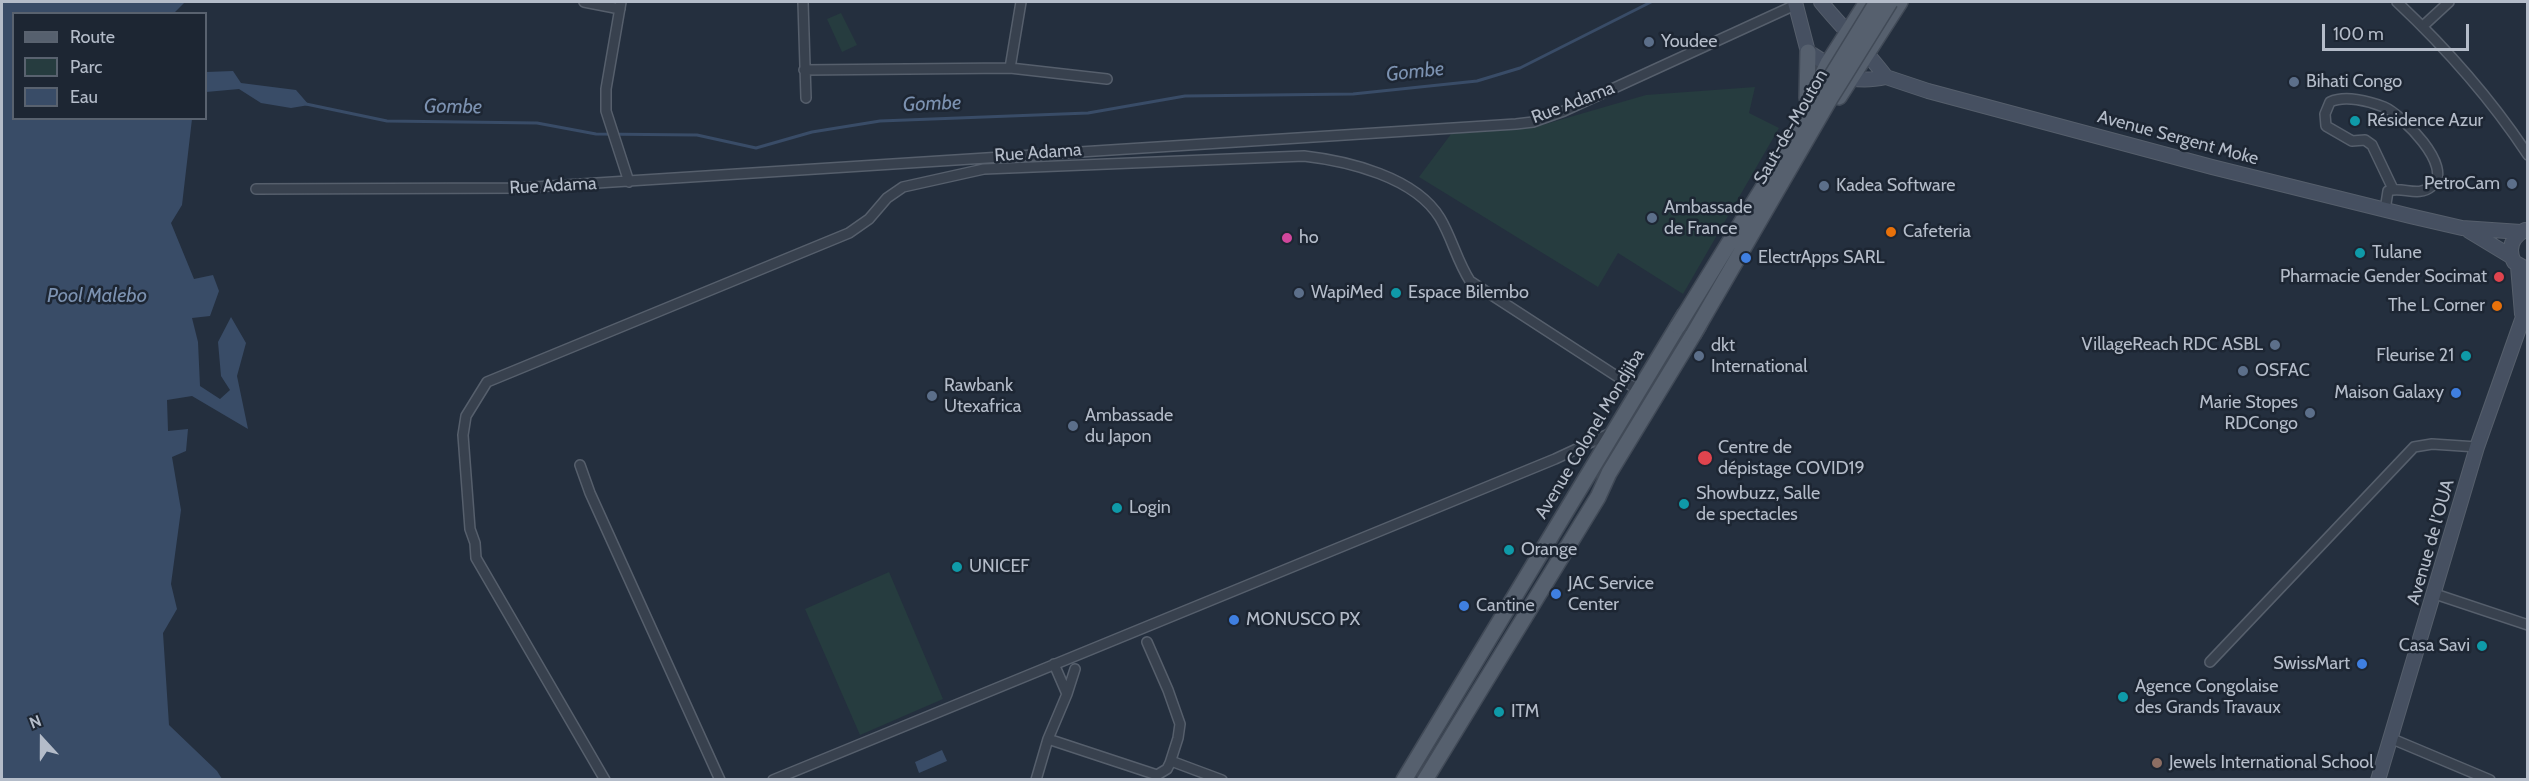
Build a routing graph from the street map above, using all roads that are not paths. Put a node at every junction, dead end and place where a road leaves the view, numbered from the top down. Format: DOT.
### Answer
graph roads {
  1 [pos="584,2"];
  2 [pos="803,2"];
  3 [pos="1022,2"];
  4 [pos="1821,2"];
  5 [pos="1877,2"];
  6 [pos="1890,2"];
  7 [pos="1900,2"];
  8 [pos="2397,2"];
  9 [pos="2449,2"];
  10 [pos="1795,3"];
  11 [pos="621,5"];
  12 [pos="1864,7"];
  13 [pos="1885,26"];
  14 [pos="2423,26"];
  15 [pos="1847,33"];
  16 [pos="1808,52"];
  17 [pos="1868,52"];
  18 [pos="1828,63"];
  19 [pos="1010,68"];
  20 [pos="804,70"];
  21 [pos="1886,77"];
  22 [pos="1107,79"];
  23 [pos="1850,80"];
  24 [pos="1815,90"];
  25 [pos="806,98"];
  26 [pos="1836,102"];
  27 [pos="1807,107"];
  28 [pos="2528,155"];
  29 [pos="629,182"];
  30 [pos="256,189"];
  31 [pos="2393,189"];
  32 [pos="2385,210"];
  33 [pos="2462,228"];
  34 [pos="2524,231"];
  35 [pos="2519,264"];
  36 [pos="2525,309"];
  37 [pos="1678,326"];
  38 [pos="1693,335"];
  39 [pos="1638,390"];
  40 [pos="1613,432"];
  41 [pos="1628,442"];
  42 [pos="2477,447"];
  43 [pos="580,465"];
  44 [pos="2435,594"];
  45 [pos="2528,625"];
  46 [pos="1147,642"];
  47 [pos="2210,663"];
  48 [pos="1054,664"];
  49 [pos="1075,669"];
  50 [pos="1067,694"];
  51 [pos="2390,738"];
  52 [pos="1048,739"];
  53 [pos="1171,761"];
  54 [pos="605,780"];
  55 [pos="720,780"];
  56 [pos="773,780"];
  57 [pos="1036,780"];
  58 [pos="1222,780"];
  59 [pos="1404,780"];
  60 [pos="1425,780"];
  61 [pos="2378,780"];
  62 [pos="2490,780"];
  1 -- 11 [label="street"];
  2 -- 20 [label="street"];
  3 -- 19 [label="street"];
  4 -- 15 [label="main road"];
  5 -- 37 [label="main road, Saut-de-Mouton, bridge"];
  6 -- 38 [label="main road, Saut-de-Mouton, bridge"];
  7 -- 13 [label="main road, Avenue Colonel Mondjiba"];
  8 -- 14 [label="street"];
  9 -- 14 [label="street"];
  10 -- 16 [label="main road"];
  10 -- 29 [label="street, Rue Adama"];
  11 -- 29 [label="street"];
  12 -- 13 [label="main road"];
  12 -- 15 [label="main road, Avenue Colonel Mondjiba"];
  13 -- 17 [label="main road, Avenue Colonel Mondjiba"];
  14 -- 28 [label="street"];
  15 -- 17 [label="main road"];
  15 -- 18 [label="main road, Avenue Colonel Mondjiba"];
  16 -- 18 [label="main road"];
  16 -- 27 [label="main road"];
  17 -- 21 [label="main road"];
  17 -- 23 [label="main road, Avenue Colonel Mondjiba"];
  18 -- 23 [label="main road"];
  18 -- 24 [label="main road, Avenue Colonel Mondjiba"];
  19 -- 20 [label="street"];
  19 -- 22 [label="street"];
  20 -- 25 [label="street"];
  21 -- 23 [label="main road"];
  21 -- 32 [label="main road, Avenue Sergent Moke"];
  23 -- 26 [label="main road, Avenue Colonel Mondjiba"];
  24 -- 26 [label="main road"];
  24 -- 27 [label="main road, Avenue Colonel Mondjiba"];
  26 -- 38 [label="main road, Avenue Colonel Mondjiba"];
  27 -- 37 [label="main road, Avenue Colonel Mondjiba"];
  29 -- 30 [label="street, Rue Adama"];
  31 -- 31 [label="street"];
  31 -- 32 [label="street"];
  32 -- 33 [label="main road, Avenue Sergent Moke"];
  33 -- 34 [label="main road, Avenue Sergent Moke"];
  33 -- 35 [label="main road, Avenue Sergent Moke"];
  34 -- 35 [label="main road"];
  35 -- 36 [label="main road, Avenue de l’OUA"];
  36 -- 42 [label="main road, Avenue de l’OUA"];
  37 -- 39 [label="main road, Avenue Colonel Mondjiba"];
  38 -- 41 [label="main road, Avenue Colonel Mondjiba"];
  39 -- 40 [label="main road, Avenue Colonel Mondjiba"];
  39 -- 54 [label="street"];
  40 -- 41 [label="main road"];
  40 -- 48 [label="street"];
  40 -- 59 [label="main road, Avenue Colonel Mondjiba"];
  41 -- 60 [label="main road, Avenue Colonel Mondjiba"];
  42 -- 44 [label="main road, Avenue de l’OUA"];
  42 -- 47 [label="street"];
  43 -- 55 [label="street"];
  44 -- 45 [label="street"];
  44 -- 51 [label="main road, Avenue de l’OUA"];
  46 -- 53 [label="street"];
  48 -- 50 [label="street"];
  48 -- 56 [label="street"];
  49 -- 50 [label="street"];
  50 -- 52 [label="street"];
  51 -- 61 [label="main road, Avenue de l’OUA"];
  51 -- 62 [label="street"];
  52 -- 53 [label="street"];
  52 -- 57 [label="street"];
  53 -- 58 [label="street"];
}
